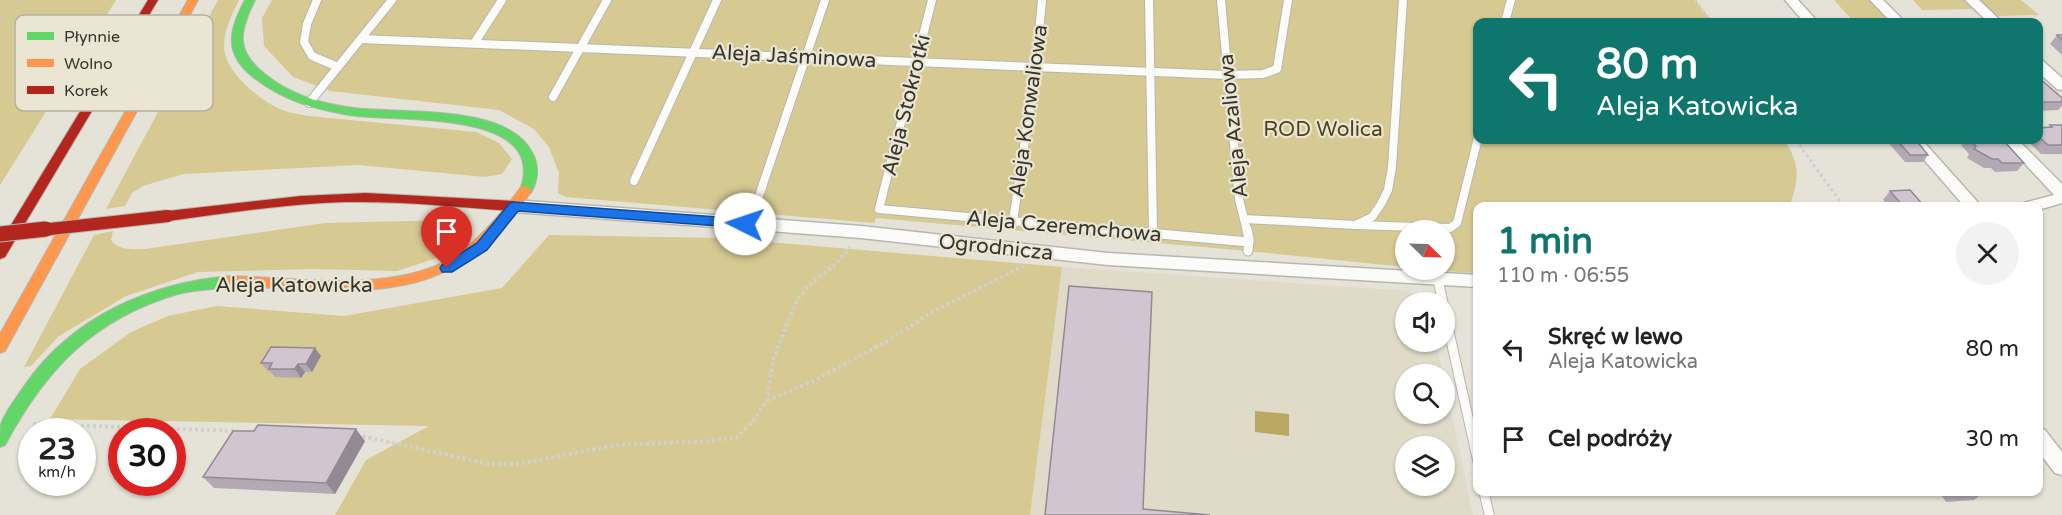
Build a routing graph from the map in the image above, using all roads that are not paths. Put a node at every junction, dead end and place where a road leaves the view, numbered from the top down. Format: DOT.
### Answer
graph roads {
  1 [pos="153,0"];
  2 [pos="193,0"];
  3 [pos="250,0"];
  4 [pos="317,0"];
  5 [pos="392,0"];
  6 [pos="502,0"];
  7 [pos="607,0"];
  8 [pos="717,0"];
  9 [pos="825,0"];
  10 [pos="932,0"];
  11 [pos="1042,0"];
  12 [pos="1149,0"];
  13 [pos="1221,0"];
  14 [pos="1288,0"];
  15 [pos="1403,0"];
  16 [pos="1511,0"];
  17 [pos="1791,0"];
  18 [pos="1876,0"];
  19 [pos="1971,0"];
  20 [pos="144,15"];
  21 [pos="185,15"];
  22 [pos="1506,18"];
  23 [pos="1807,18"];
  24 [pos="1894,18"];
  25 [pos="1991,18"];
  26 [pos="361,39"];
  27 [pos="475,42"];
  28 [pos="580,47"];
  29 [pos="694,51"];
  30 [pos="806,56"];
  31 [pos="918,61"];
  32 [pos="1036,66"];
  33 [pos="338,67"];
  34 [pos="2043,69"];
  35 [pos="1150,71"];
  36 [pos="1227,75"];
  37 [pos="2062,86"];
  38 [pos="553,97"];
  39 [pos="309,103"];
  40 [pos="86,111"];
  41 [pos="131,111"];
  42 [pos="1477,144"];
  43 [pos="1918,144"];
  44 [pos="2014,144"];
  45 [pos="634,181"];
  46 [pos="759,196"];
  47 [pos="2062,196"];
  48 [pos="1970,202"];
  49 [pos="2043,203"];
  50 [pos="514,206"];
  51 [pos="879,209"];
  52 [pos="1245,219"];
  53 [pos="1013,221"];
  54 [pos="1355,225"];
  55 [pos="0,234"];
  56 [pos="1153,234"];
  57 [pos="1248,247"];
  58 [pos="0,255"];
  59 [pos="1395,277"];
  60 [pos="1438,280"];
  61 [pos="1473,281"];
  62 [pos="1441,292"];
  63 [pos="0,346"];
  64 [pos="1454,352"];
  65 [pos="0,440"];
  66 [pos="1473,440"];
  67 [pos="2043,442"];
  68 [pos="2062,466"];
  69 [pos="1485,496"];
  70 [pos="1489,514"];
  1 -- 20 [label="main road"];
  2 -- 21 [label="main road"];
  3 -- 39 [label="main road, Aleja Katowicka"];
  4 -- 33 [label="lane"];
  5 -- 26 [label="lane"];
  6 -- 27 [label="lane"];
  7 -- 28 [label="lane"];
  8 -- 29 [label="lane"];
  9 -- 30 [label="lane"];
  10 -- 31 [label="lane, Aleja Stokrotki"];
  11 -- 32 [label="lane, Aleja Konwaliowa"];
  12 -- 35 [label="lane"];
  13 -- 36 [label="lane, Aleja Azaliowa"];
  14 -- 36 [label="lane, Aleja Jaśminowa"];
  15 -- 54 [label="lane"];
  16 -- 22 [label="lane"];
  17 -- 23 [label="street"];
  18 -- 24 [label="street"];
  19 -- 25 [label="street"];
  26 -- 27 [label="lane, Aleja Jaśminowa"];
  26 -- 33 [label="lane"];
  27 -- 28 [label="lane, Aleja Jaśminowa"];
  28 -- 29 [label="lane, Aleja Jaśminowa"];
  28 -- 38 [label="lane"];
  29 -- 30 [label="lane, Aleja Jaśminowa"];
  29 -- 45 [label="lane"];
  30 -- 31 [label="lane, Aleja Jaśminowa"];
  30 -- 46 [label="lane"];
  31 -- 32 [label="lane, Aleja Jaśminowa"];
  31 -- 51 [label="lane, Aleja Stokrotki"];
  32 -- 35 [label="lane, Aleja Jaśminowa"];
  32 -- 53 [label="lane, Aleja Konwaliowa"];
  33 -- 39 [label="lane"];
  34 -- 37 [label="street"];
  35 -- 36 [label="lane, Aleja Jaśminowa"];
  35 -- 56 [label="lane"];
  36 -- 52 [label="lane, Aleja Azaliowa"];
  39 -- 50 [label="main road, Aleja Katowicka"];
  40 -- 58 [label="main road"];
  41 -- 63 [label="main road"];
  42 -- 54 [label="lane"];
  43 -- 48 [label="street"];
  44 -- 47 [label="street"];
  47 -- 49 [label="street"];
  50 -- 55 [label="main road, bridge"];
  50 -- 59 [label="street, Ogrodnicza"];
  50 -- 65 [label="main road, Aleja Katowicka"];
  51 -- 53 [label="lane, Aleja Czeremchowa"];
  52 -- 54 [label="lane"];
  52 -- 57 [label="lane, Aleja Azaliowa"];
  53 -- 56 [label="lane, Aleja Czeremchowa"];
  56 -- 57 [label="lane, Aleja Czeremchowa"];
  60 -- 61 [label="street, Ogrodnicza"];
  60 -- 62 [label="lane"];
  64 -- 66 [label="lane"];
  67 -- 68 [label="street"];
  69 -- 70 [label="lane"];
}
